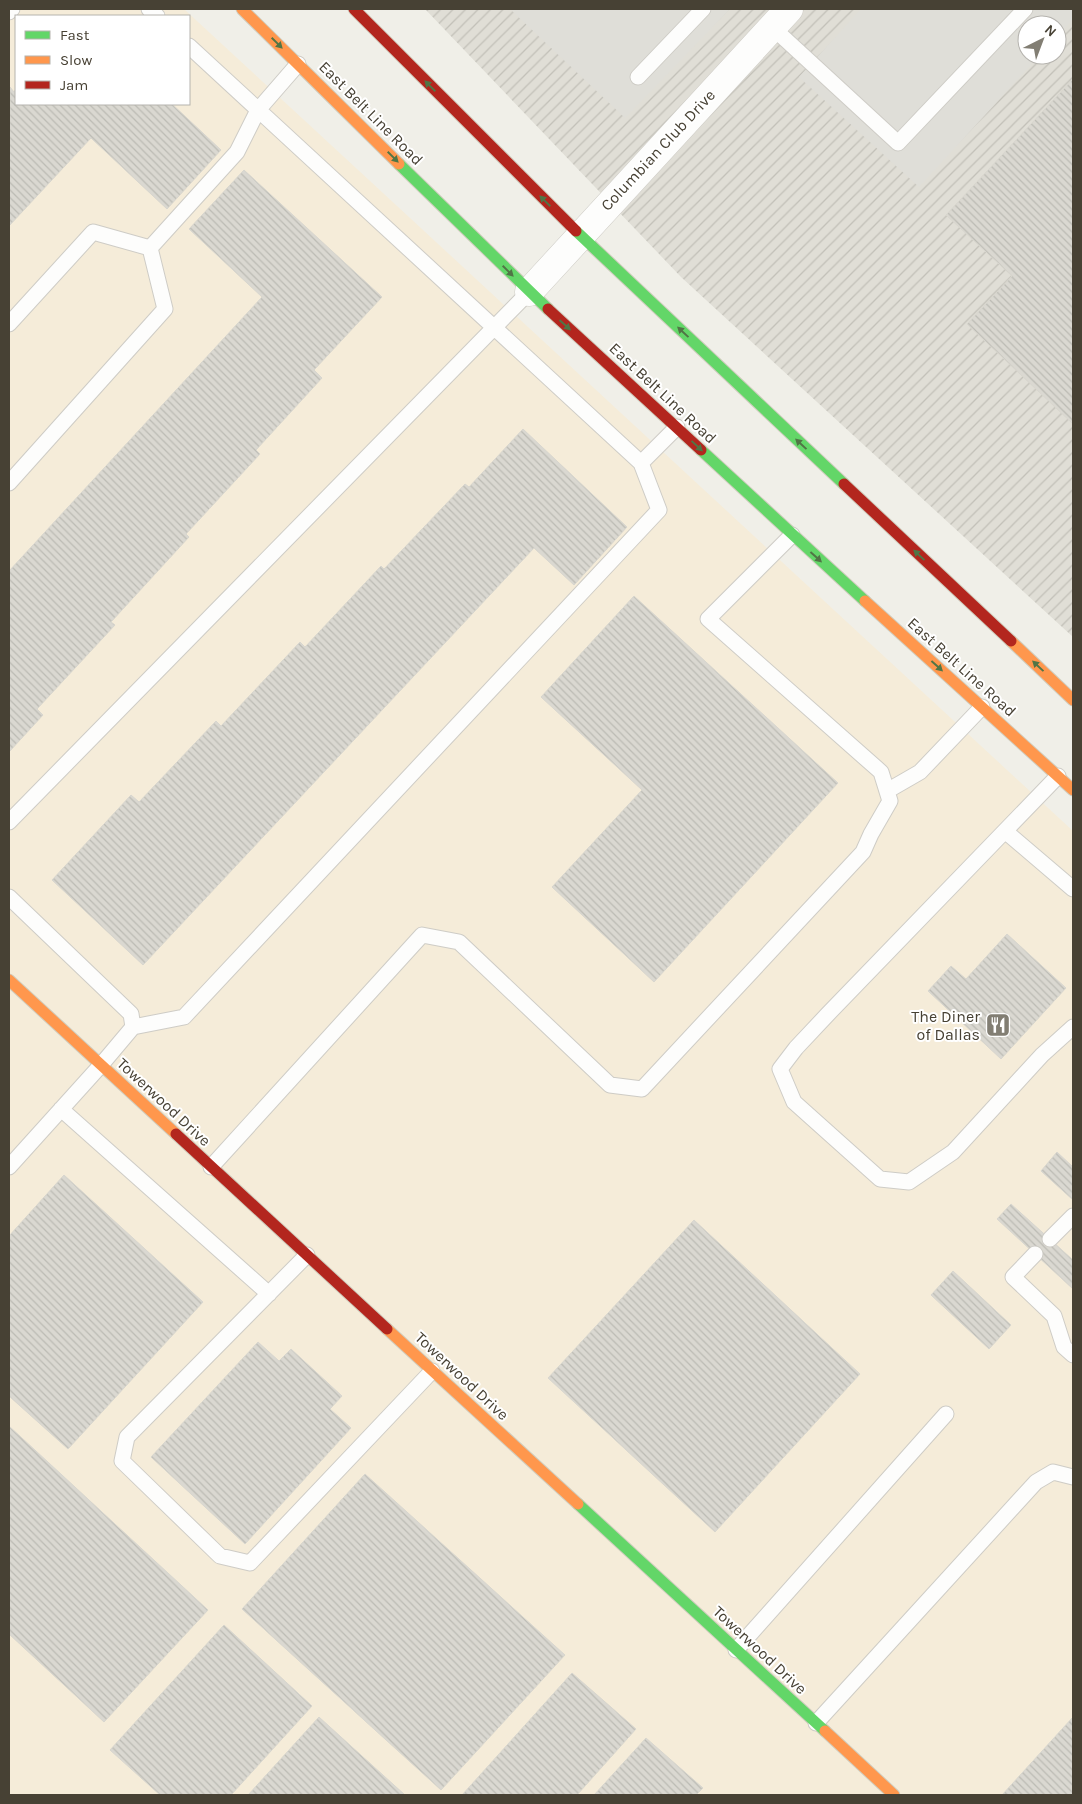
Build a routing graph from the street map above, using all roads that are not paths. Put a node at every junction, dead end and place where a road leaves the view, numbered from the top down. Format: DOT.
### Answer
graph roads {
  1 [pos="12,9"];
  2 [pos="242,9"];
  3 [pos="354,9"];
  4 [pos="703,9"];
  5 [pos="1025,9"];
  6 [pos="9,12"];
  7 [pos="780,18"];
  8 [pos="190,47"];
  9 [pos="298,64"];
  10 [pos="638,77"];
  11 [pos="258,110"];
  12 [pos="580,236"];
  13 [pos="150,248"];
  14 [pos="529,292"];
  15 [pos="9,324"];
  16 [pos="494,327"];
  17 [pos="677,427"];
  18 [pos="641,463"];
  19 [pos="9,483"];
  20 [pos="792,536"];
  21 [pos="1073,700"];
  22 [pos="982,707"];
  23 [pos="1058,776"];
  24 [pos="1073,790"];
  25 [pos="887,791"];
  26 [pos="9,822"];
  27 [pos="1005,831"];
  28 [pos="1073,889"];
  29 [pos="9,898"];
  30 [pos="9,980"];
  31 [pos="132,1027"];
  32 [pos="1073,1027"];
  33 [pos="101,1065"];
  34 [pos="61,1109"];
  35 [pos="9,1167"];
  36 [pos="211,1167"];
  37 [pos="1073,1216"];
  38 [pos="1050,1239"];
  39 [pos="1035,1254"];
  40 [pos="307,1256"];
  41 [pos="269,1294"];
  42 [pos="1073,1354"];
  43 [pos="432,1370"];
  44 [pos="946,1414"];
  45 [pos="1073,1477"];
  46 [pos="736,1650"];
  47 [pos="816,1723"];
  48 [pos="894,1795"];
  1 -- 6 [label="lane"];
  2 -- 9 [label="main road, East Belt Line Road, one-way"];
  12 -- 3 [label="main road, one-way"];
  4 -- 10 [label="lane"];
  5 -- 7 [label="lane"];
  7 -- 12 [label="street, Columbian Club Drive"];
  8 -- 11 [label="lane"];
  9 -- 11 [label="lane"];
  9 -- 14 [label="main road, East Belt Line Road, one-way"];
  11 -- 13 [label="lane"];
  11 -- 16 [label="lane"];
  12 -- 14 [label="street, Columbian Club Drive"];
  21 -- 12 [label="main road, one-way"];
  13 -- 15 [label="lane"];
  13 -- 19 [label="lane"];
  14 -- 16 [label="lane"];
  14 -- 17 [label="main road, East Belt Line Road, one-way"];
  16 -- 18 [label="lane"];
  16 -- 26 [label="lane"];
  17 -- 18 [label="lane"];
  17 -- 20 [label="main road, East Belt Line Road, one-way"];
  18 -- 31 [label="lane"];
  20 -- 22 [label="main road, East Belt Line Road, one-way"];
  20 -- 25 [label="lane"];
  22 -- 23 [label="main road, East Belt Line Road"];
  22 -- 25 [label="lane"];
  23 -- 24 [label="main road, East Belt Line Road"];
  23 -- 27 [label="lane"];
  25 -- 36 [label="lane"];
  27 -- 28 [label="lane"];
  27 -- 32 [label="lane"];
  29 -- 31 [label="lane"];
  30 -- 33 [label="main road, Towerwood Drive"];
  31 -- 33 [label="lane"];
  33 -- 34 [label="lane"];
  33 -- 36 [label="main road, Towerwood Drive"];
  34 -- 35 [label="lane"];
  34 -- 41 [label="lane"];
  36 -- 40 [label="main road, Towerwood Drive"];
  37 -- 38 [label="lane"];
  39 -- 42 [label="lane"];
  40 -- 41 [label="lane"];
  40 -- 43 [label="main road, Towerwood Drive"];
  41 -- 43 [label="lane"];
  43 -- 46 [label="main road, Towerwood Drive"];
  44 -- 46 [label="lane"];
  45 -- 47 [label="lane"];
  46 -- 47 [label="main road, Towerwood Drive"];
  47 -- 48 [label="main road, Towerwood Drive"];
}
